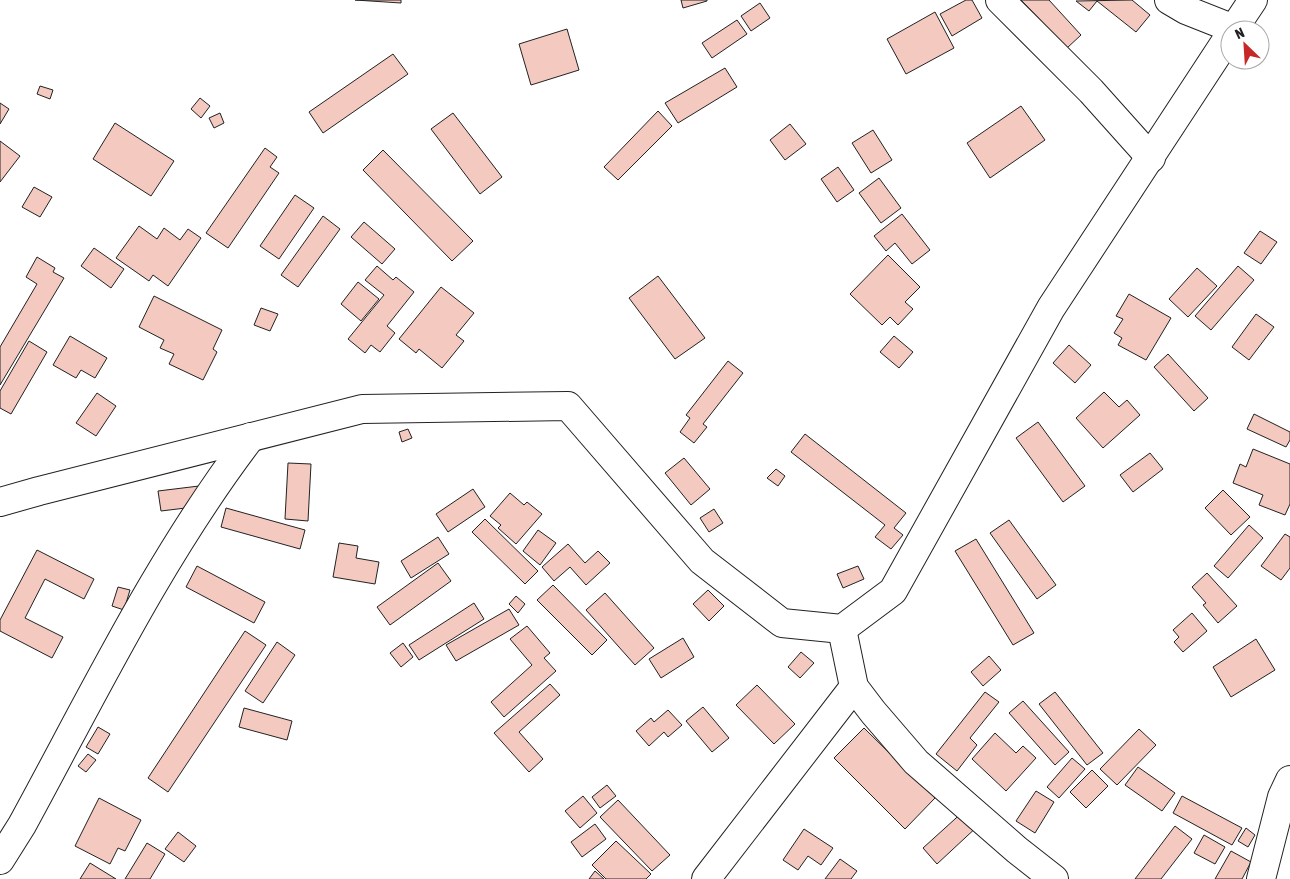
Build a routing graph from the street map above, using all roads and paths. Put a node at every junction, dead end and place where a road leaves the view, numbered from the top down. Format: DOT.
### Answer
graph roads {
  1 [pos="1000,0"];
  2 [pos="1169,0"];
  3 [pos="1253,0"];
  4 [pos="1240,20"];
  5 [pos="1220,24"];
  6 [pos="1220,51"];
  7 [pos="1151,158"];
  8 [pos="251,437"];
  9 [pos="0,502"];
  10 [pos="842,628"];
  11 [pos="854,687"];
  12 [pos="1290,780"];
  13 [pos="0,860"];
  14 [pos="706,879"];
  15 [pos="1054,879"];
  16 [pos="1261,879"];
  1 -- 7 [label="street"];
  2 -- 5 [label="street"];
  3 -- 4 [label="street"];
  6 -- 7 [label="street"];
  7 -- 10 [label="street"];
  8 -- 9 [label="street"];
  8 -- 10 [label="street"];
  8 -- 13 [label="street"];
  10 -- 11 [label="street"];
  11 -- 14 [label="street"];
  11 -- 15 [label="street"];
  12 -- 16 [label="street"];
}
